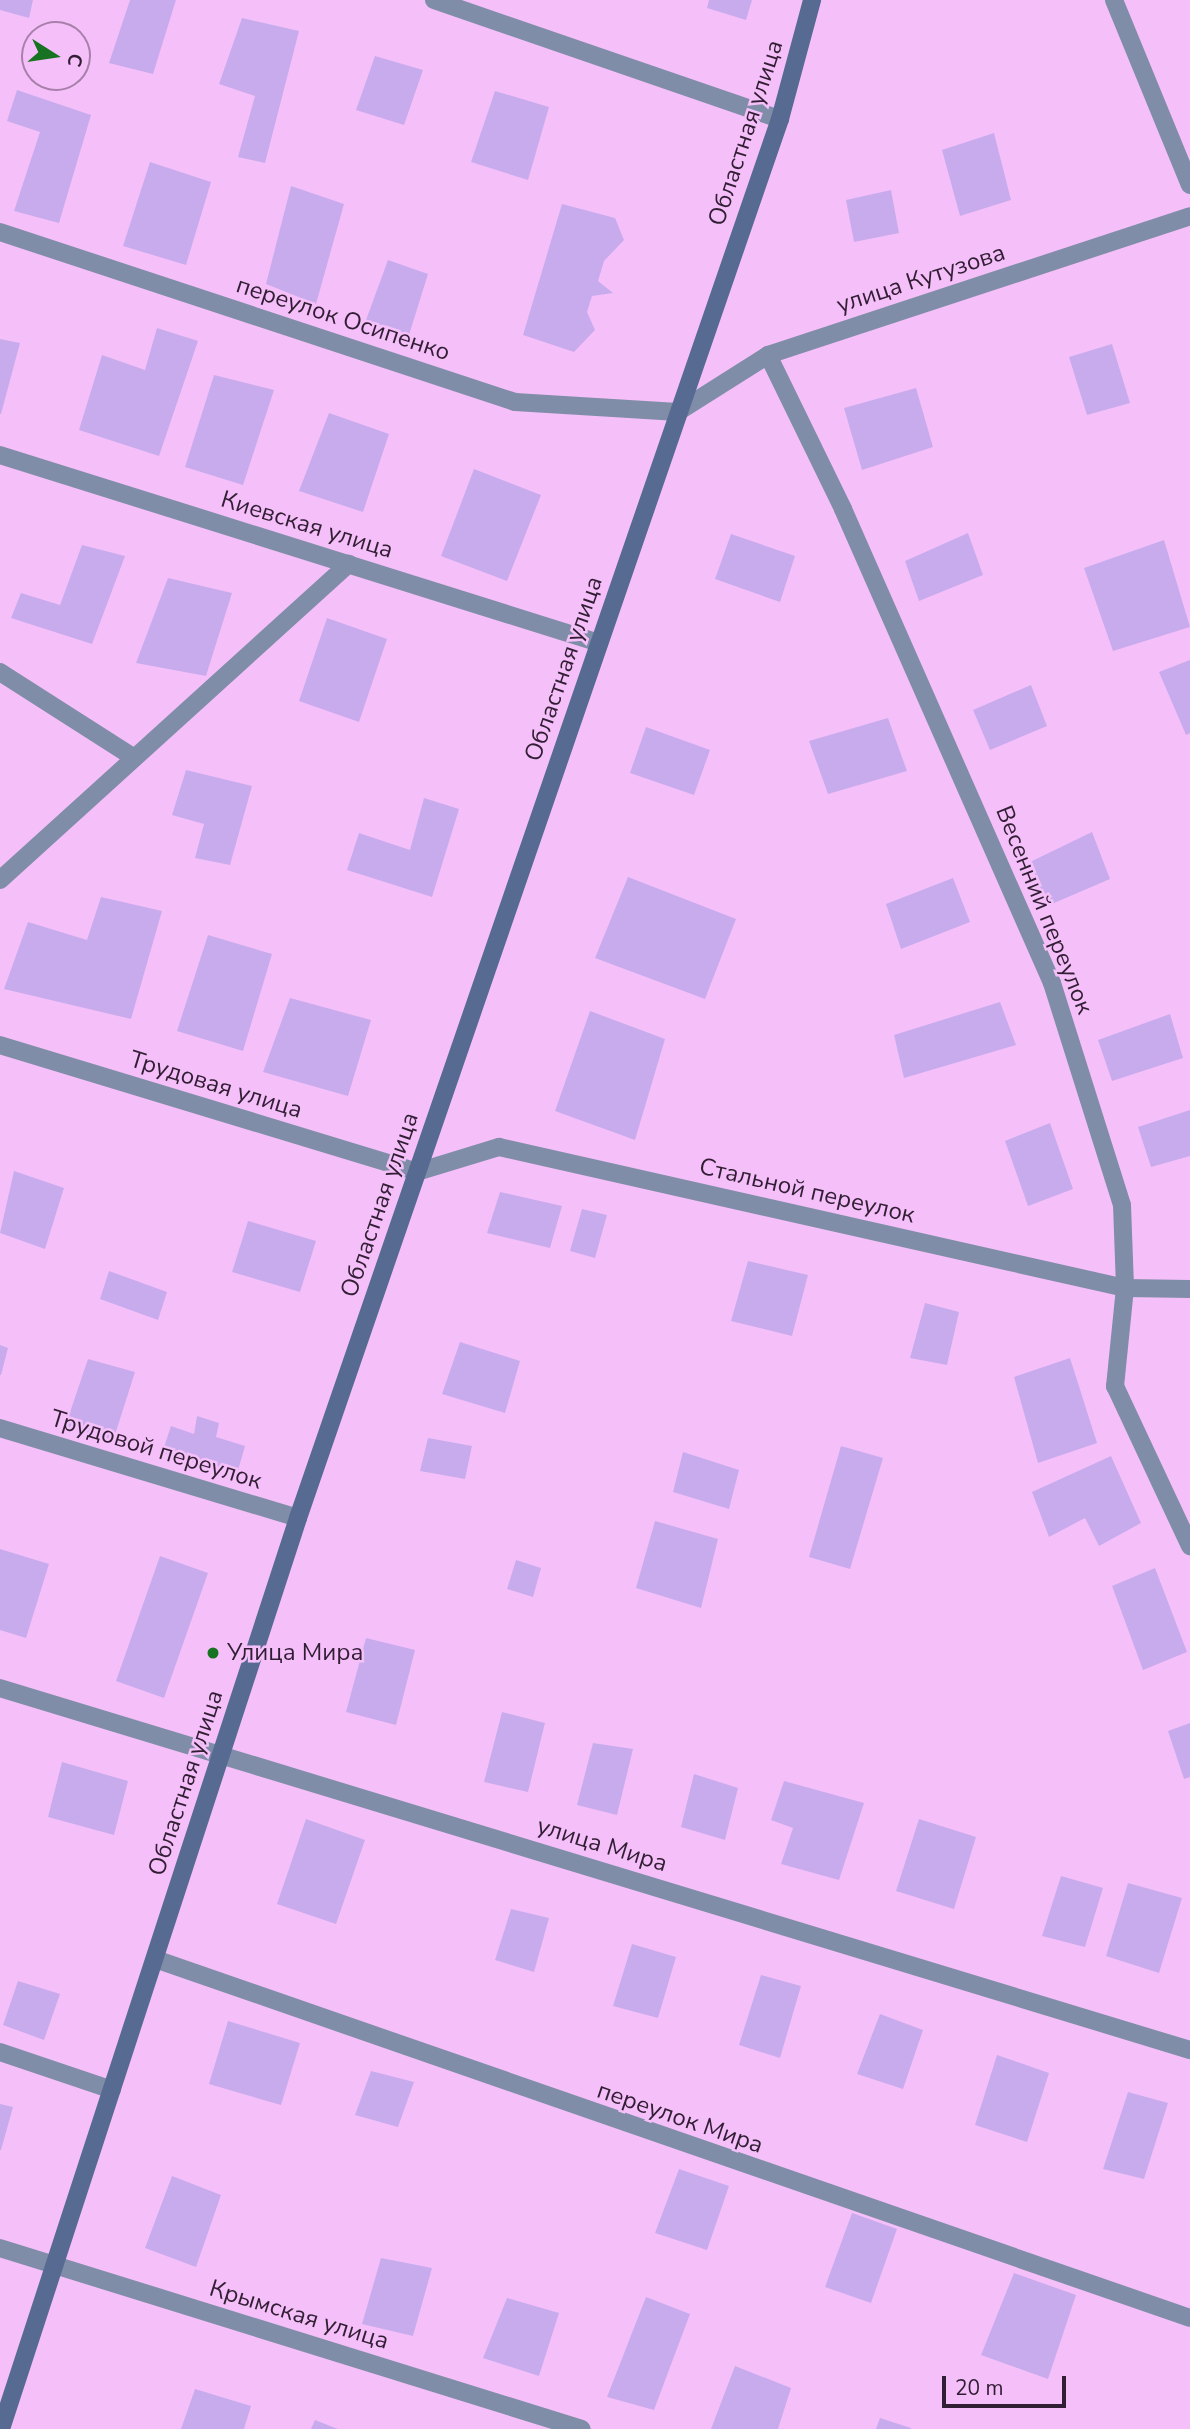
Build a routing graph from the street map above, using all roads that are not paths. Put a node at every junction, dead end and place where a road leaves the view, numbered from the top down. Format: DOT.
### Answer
graph roads {
  1 [pos="434,0"];
  2 [pos="811,0"];
  3 [pos="1114,0"];
  4 [pos="780,119"];
  5 [pos="1190,184"];
  6 [pos="1190,216"];
  7 [pos="0,232"];
  8 [pos="768,355"];
  9 [pos="678,412"];
  10 [pos="0,455"];
  11 [pos="349,564"];
  12 [pos="598,643"];
  13 [pos="0,672"];
  14 [pos="133,757"];
  15 [pos="0,880"];
  16 [pos="0,1045"];
  17 [pos="417,1172"];
  18 [pos="1125,1288"];
  19 [pos="1190,1289"];
  20 [pos="0,1428"];
  21 [pos="298,1518"];
  22 [pos="1190,1546"];
  23 [pos="0,1688"];
  24 [pos="220,1755"];
  25 [pos="155,1959"];
  26 [pos="1190,2050"];
  27 [pos="0,2052"];
  28 [pos="112,2090"];
  29 [pos="0,2248"];
  30 [pos="54,2264"];
  31 [pos="1190,2318"];
  32 [pos="1,2429"];
  33 [pos="582,2429"];
  1 -- 4 [label="street"];
  2 -- 4 [label="main road, Областная улица"];
  3 -- 5 [label="street"];
  4 -- 9 [label="main road, Областная улица"];
  6 -- 8 [label="street, улица Кутузова"];
  7 -- 9 [label="street, переулок Осипенко"];
  8 -- 9 [label="street, улица Кутузова"];
  8 -- 18 [label="street, Весенний переулок"];
  9 -- 12 [label="main road, Областная улица"];
  10 -- 11 [label="street, Киевская улица"];
  11 -- 12 [label="street, Киевская улица"];
  11 -- 14 [label="street"];
  12 -- 17 [label="main road, Областная улица"];
  13 -- 14 [label="street"];
  14 -- 15 [label="street"];
  16 -- 17 [label="street, Трудовая улица"];
  17 -- 18 [label="street, Стальной переулок"];
  17 -- 21 [label="main road, Областная улица"];
  18 -- 19 [label="street, Стальной переулок"];
  18 -- 22 [label="street, Весенний переулок"];
  20 -- 21 [label="street, Трудовой переулок"];
  21 -- 24 [label="main road, Областная улица"];
  23 -- 24 [label="street, улица Мира"];
  24 -- 25 [label="main road, Областная улица"];
  24 -- 26 [label="street, улица Мира"];
  25 -- 28 [label="main road, Областная улица"];
  25 -- 31 [label="street, переулок Мира"];
  27 -- 28 [label="street"];
  28 -- 30 [label="main road, Областная улица"];
  29 -- 30 [label="street, Крымская улица"];
  30 -- 32 [label="main road, Областная улица"];
  30 -- 33 [label="street, Крымская улица"];
}
